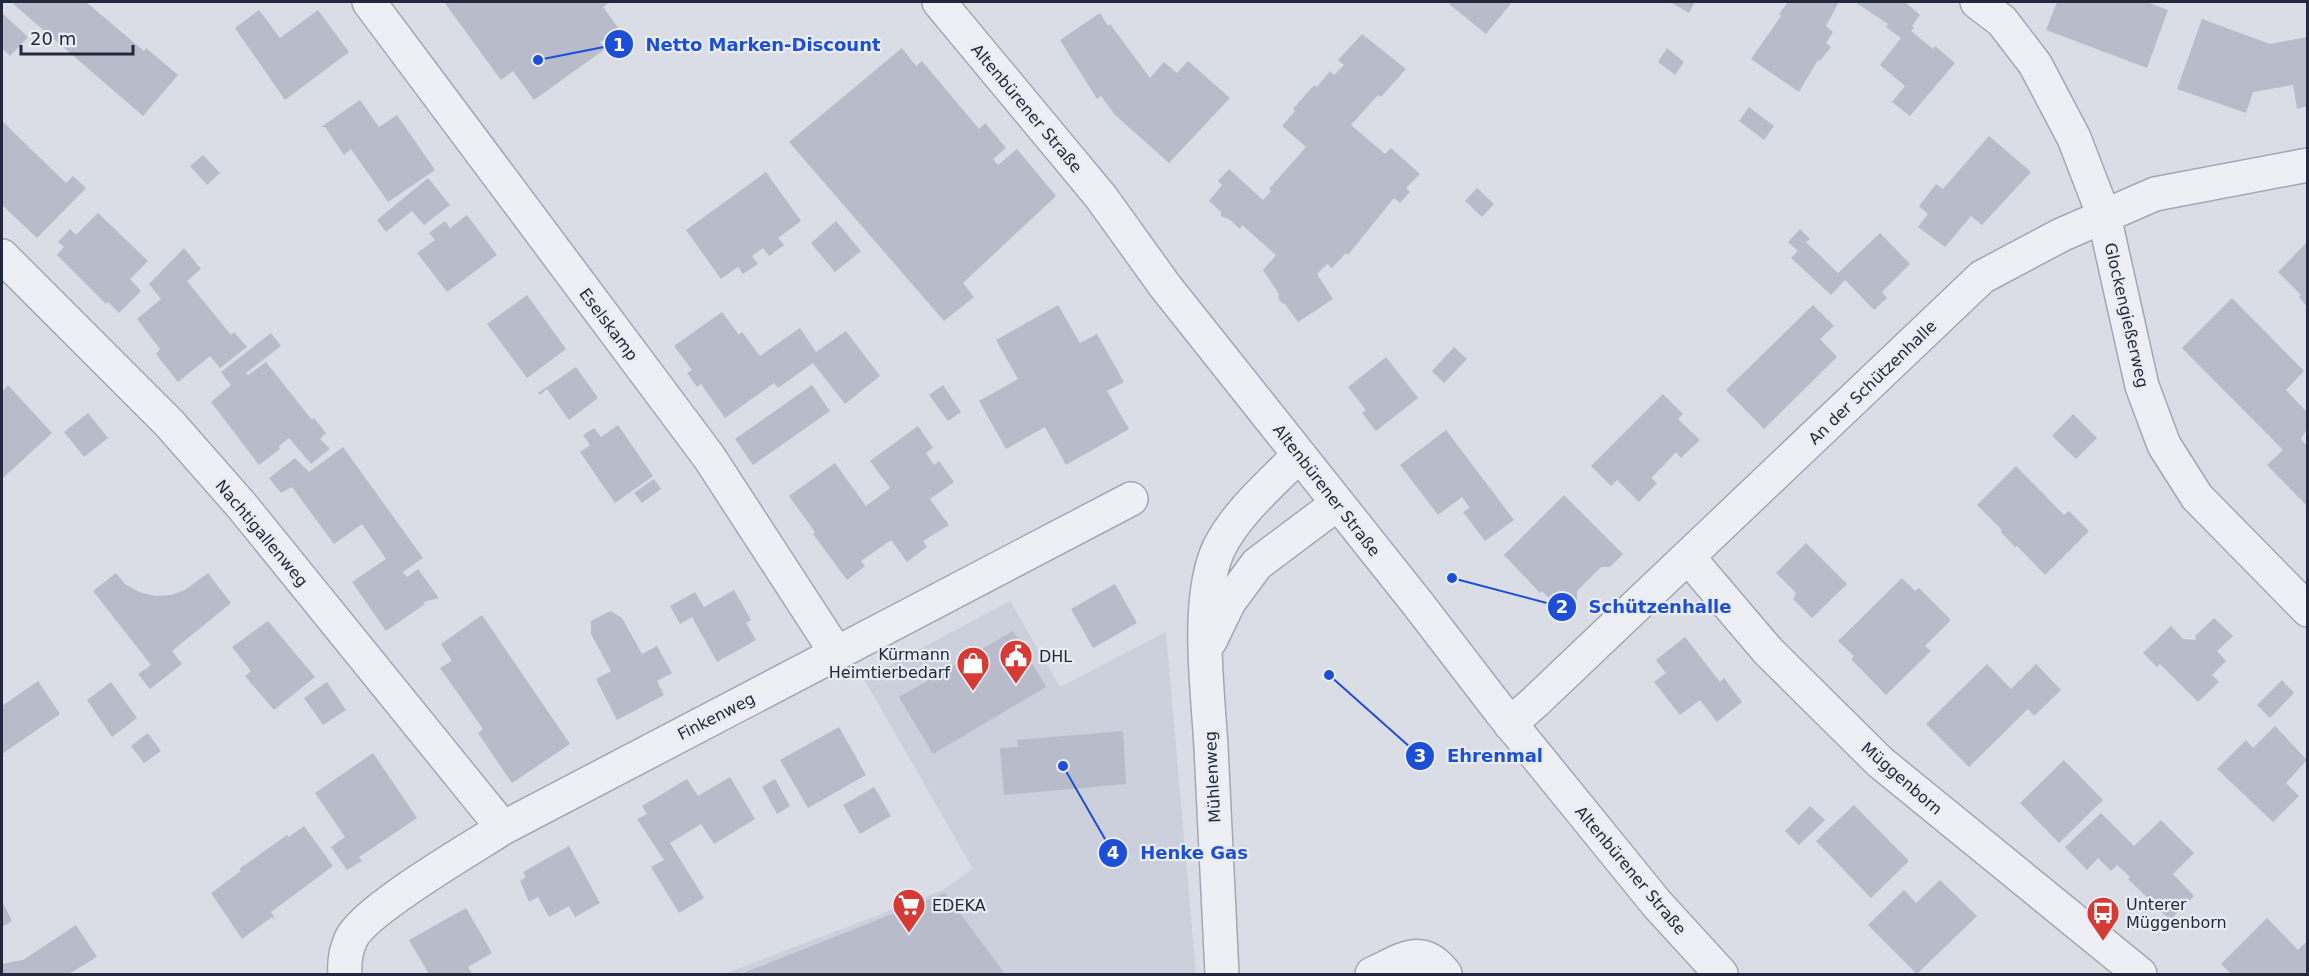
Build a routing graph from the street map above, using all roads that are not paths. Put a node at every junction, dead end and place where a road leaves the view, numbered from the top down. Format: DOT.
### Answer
graph roads {
  1 [pos="369,2"];
  2 [pos="939,2"];
  3 [pos="1977,2"];
  4 [pos="2307,165"];
  5 [pos="2104,216"];
  6 [pos="2,256"];
  7 [pos="1299,455"];
  8 [pos="1131,499"];
  9 [pos="1337,504"];
  10 [pos="1688,557"];
  11 [pos="2307,610"];
  12 [pos="1206,651"];
  13 [pos="837,654"];
  14 [pos="1509,724"];
  15 [pos="503,828"];
  16 [pos="345,975"];
  17 [pos="1222,975"];
  18 [pos="1372,975"];
  19 [pos="1445,975"];
  20 [pos="1721,975"];
  21 [pos="2140,975"];
  1 -- 13 [label="street, Eselskamp"];
  2 -- 7 [label="street, Altenbürener Straße"];
  3 -- 5 [label="street, Glockengießerweg"];
  4 -- 5 [label="street, An der Schützenhalle"];
  5 -- 10 [label="street, An der Schützenhalle"];
  5 -- 11 [label="street, Glockengießerweg"];
  6 -- 15 [label="street, Nachtigallenweg"];
  7 -- 9 [label="street, Altenbürener Straße"];
  7 -- 12 [label="street, Mühlenweg"];
  8 -- 13 [label="street, Finkenweg"];
  9 -- 12 [label="street, Mühlenweg"];
  9 -- 14 [label="street, Altenbürener Straße"];
  10 -- 14 [label="street, An der Schützenhalle"];
  10 -- 21 [label="street, Müggenborn"];
  12 -- 17 [label="street, Mühlenweg"];
  13 -- 15 [label="street, Finkenweg"];
  14 -- 20 [label="street, Altenbürener Straße"];
  15 -- 16 [label="street, Finkenweg"];
  18 -- 19 [label="street"];
}
